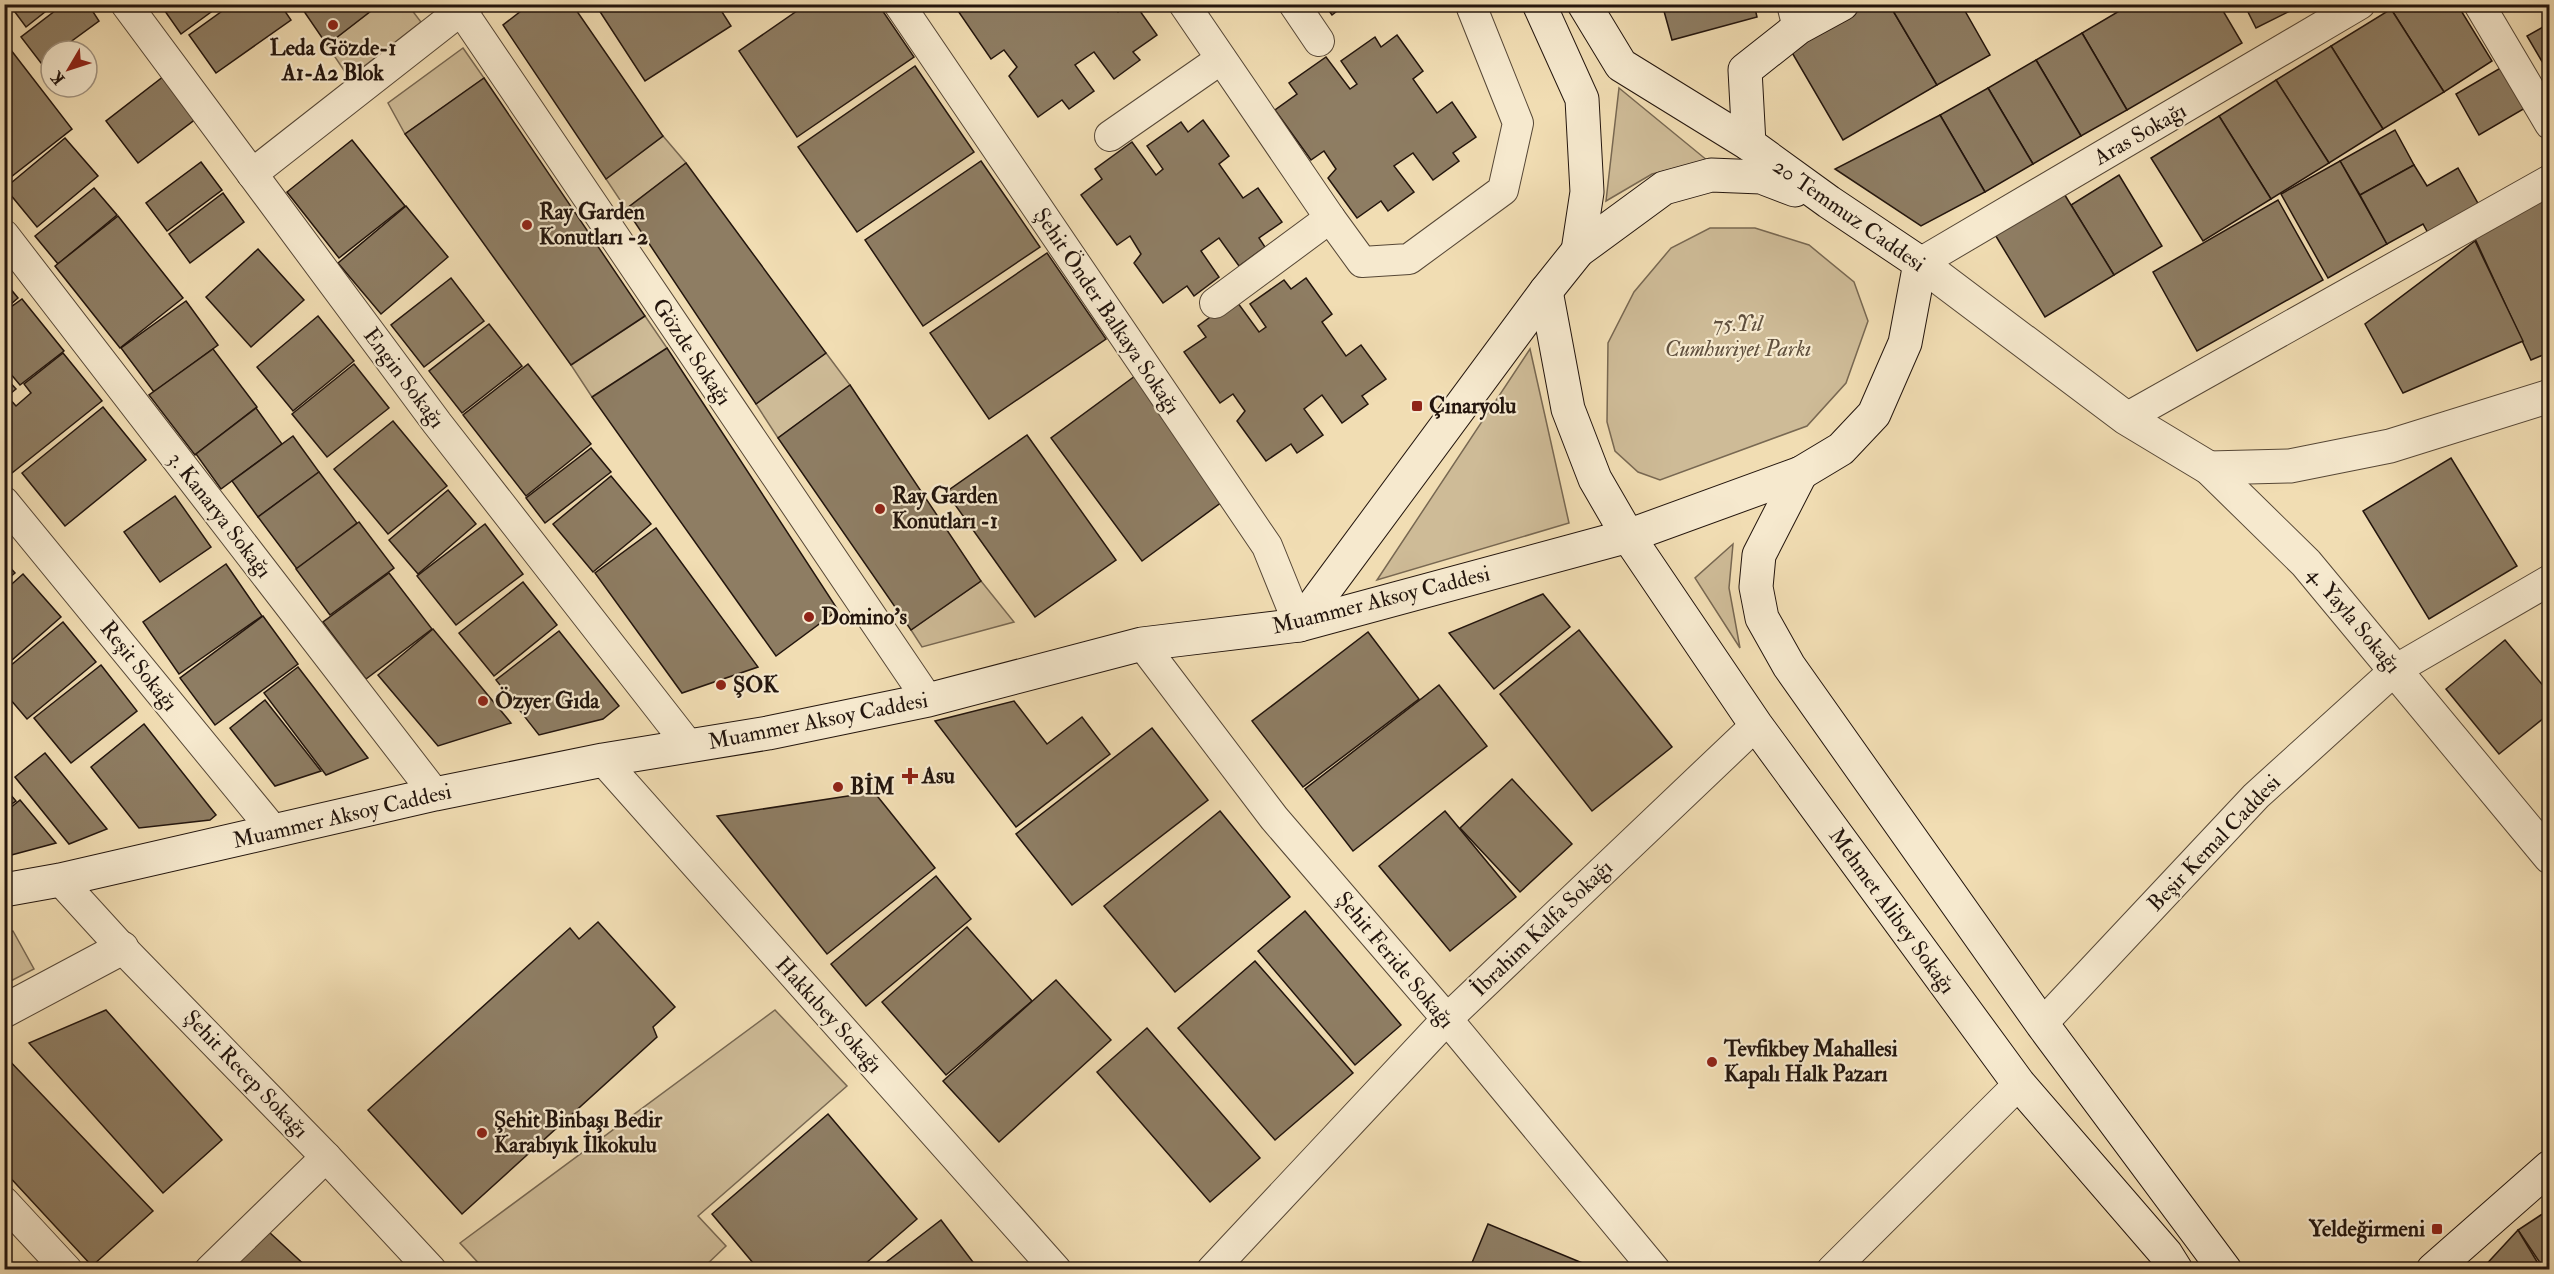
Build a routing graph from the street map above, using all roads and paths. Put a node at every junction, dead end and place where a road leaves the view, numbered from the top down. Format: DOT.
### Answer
graph roads {
  1 [pos="126,4"];
  2 [pos="899,4"];
  3 [pos="1184,4"];
  4 [pos="1294,4"];
  5 [pos="1539,4"];
  6 [pos="1584,4"];
  7 [pos="1842,4"];
  8 [pos="2360,4"];
  9 [pos="2480,4"];
  10 [pos="462,7"];
  11 [pos="1472,8"];
  12 [pos="1795,16"];
  13 [pos="1319,41"];
  14 [pos="1221,58"];
  15 [pos="2550,124"];
  16 [pos="1110,136"];
  17 [pos="1749,144"];
  18 [pos="252,174"];
  19 [pos="2550,180"];
  20 [pos="1829,202"];
  21 [pos="1330,218"];
  22 [pos="4,235"];
  23 [pos="1578,251"];
  24 [pos="1920,263"];
  25 [pos="1546,291"];
  26 [pos="1215,303"];
  27 [pos="2550,396"];
  28 [pos="2126,418"];
  29 [pos="2209,468"];
  30 [pos="1801,473"];
  31 [pos="4,502"];
  32 [pos="1628,536"];
  33 [pos="2550,580"];
  34 [pos="1299,625"];
  35 [pos="1142,644"];
  36 [pos="2395,670"];
  37 [pos="928,700"];
  38 [pos="1756,725"];
  39 [pos="689,746"];
  40 [pos="603,760"];
  41 [pos="435,794"];
  42 [pos="273,830"];
  43 [pos="2550,857"];
  44 [pos="60,880"];
  45 [pos="4,890"];
  46 [pos="122,948"];
  47 [pos="4,1011"];
  48 [pos="1447,1019"];
  49 [pos="2042,1024"];
  50 [pos="2019,1084"];
  51 [pos="326,1157"];
  52 [pos="2550,1167"];
  53 [pos="4,1202"];
  54 [pos="67,1269"];
  55 [pos="210,1269"];
  56 [pos="431,1269"];
  57 [pos="1056,1269"];
  58 [pos="1212,1269"];
  59 [pos="1655,1269"];
  60 [pos="1832,1269"];
  61 [pos="2176,1269"];
  62 [pos="2225,1269"];
  63 [pos="2433,1269"];
  1 -- 18 [label="street, Engin Sokağı"];
  2 -- 34 [label="street, Şehit Önder Balkaya Sokağı"];
  3 -- 14 [label="street"];
  4 -- 13 [label="street"];
  5 -- 23 [label="main road"];
  6 -- 17 [label="main road, 20 Temmuz Caddesi"];
  7 -- 12 [label="main road"];
  8 -- 24 [label="street, Aras Sokağı"];
  9 -- 15 [label="street"];
  10 -- 18 [label="street"];
  10 -- 37 [label="street, Gözde Sokağı"];
  11 -- 21 [label="street"];
  12 -- 17 [label="main road"];
  14 -- 16 [label="street"];
  14 -- 21 [label="street"];
  17 -- 20 [label="main road, 20 Temmuz Caddesi"];
  18 -- 39 [label="street, Engin Sokağı"];
  19 -- 28 [label="street"];
  20 -- 23 [label="main road"];
  20 -- 24 [label="main road, 20 Temmuz Caddesi"];
  21 -- 26 [label="street"];
  22 -- 41 [label="street, 3. Kanarya Sokağı"];
  23 -- 25 [label="main road"];
  24 -- 28 [label="main road, 20 Temmuz Caddesi"];
  24 -- 30 [label="main road, Muammer Aksoy Caddesi"];
  25 -- 32 [label="main road, Mehmet Alibey Sokağı"];
  25 -- 34 [label="main road"];
  27 -- 29 [label="main road"];
  28 -- 29 [label="main road, 4. Yayla Sokağı"];
  29 -- 36 [label="main road, 4. Yayla Sokağı"];
  30 -- 32 [label="main road, Muammer Aksoy Caddesi"];
  30 -- 49 [label="main road"];
  31 -- 42 [label="street, Reşit Sokağı"];
  32 -- 34 [label="main road, Muammer Aksoy Caddesi"];
  32 -- 38 [label="main road, Mehmet Alibey Sokağı"];
  33 -- 36 [label="street, Beşir Kemal Caddesi"];
  34 -- 35 [label="main road, Muammer Aksoy Caddesi"];
  35 -- 37 [label="main road, Muammer Aksoy Caddesi"];
  35 -- 48 [label="street, Şehit Feride Sokağı"];
  36 -- 43 [label="main road, 4. Yayla Sokağı"];
  36 -- 49 [label="street, Beşir Kemal Caddesi"];
  37 -- 39 [label="main road, Muammer Aksoy Caddesi"];
  38 -- 48 [label="street, İbrahim Kalfa Sokağı"];
  38 -- 50 [label="main road, Mehmet Alibey Sokağı"];
  39 -- 40 [label="main road, Muammer Aksoy Caddesi"];
  40 -- 41 [label="main road, Muammer Aksoy Caddesi"];
  40 -- 57 [label="street, Hakkıbey Sokağı"];
  41 -- 42 [label="main road, Muammer Aksoy Caddesi"];
  42 -- 44 [label="main road, Muammer Aksoy Caddesi"];
  44 -- 45 [label="main road, Muammer Aksoy Caddesi"];
  44 -- 46 [label="street, Şehit Recep Sokağı"];
  46 -- 47 [label="main road"];
  46 -- 51 [label="street, Şehit Recep Sokağı"];
  48 -- 58 [label="street, İbrahim Kalfa Sokağı"];
  48 -- 59 [label="street, Şehit Feride Sokağı"];
  49 -- 62 [label="main road"];
  50 -- 60 [label="street"];
  50 -- 61 [label="main road, Mehmet Alibey Sokağı"];
  51 -- 55 [label="street"];
  51 -- 56 [label="street, Şehit Recep Sokağı"];
  52 -- 63 [label="main road"];
  53 -- 54 [label="street"];
}
